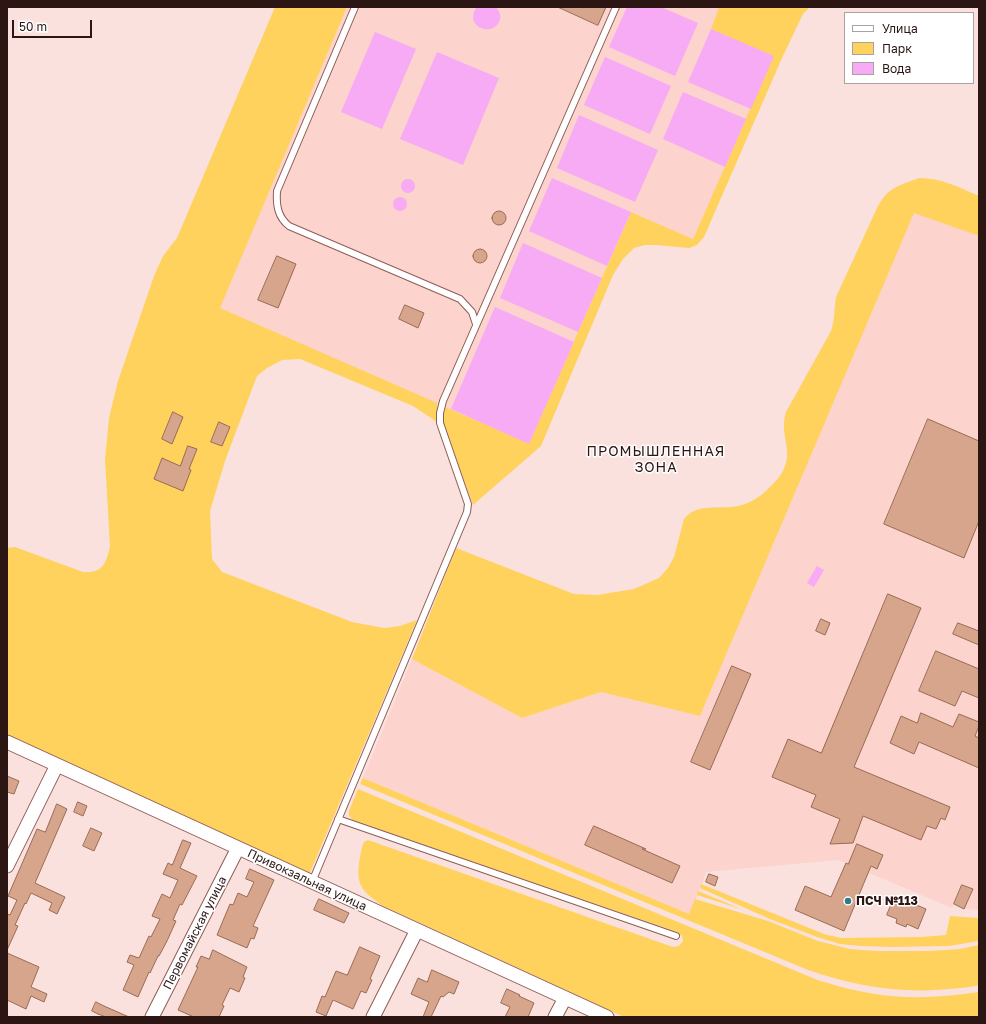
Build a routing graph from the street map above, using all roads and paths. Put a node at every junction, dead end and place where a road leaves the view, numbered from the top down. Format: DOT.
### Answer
graph roads {
  1 [pos="355,7"];
  2 [pos="616,7"];
  3 [pos="476,324"];
  4 [pos="7,742"];
  5 [pos="57,765"];
  6 [pos="338,819"];
  7 [pos="238,848"];
  8 [pos="7,866"];
  9 [pos="312,882"];
  10 [pos="417,930"];
  11 [pos="676,936"];
  12 [pos="565,998"];
  13 [pos="152,1017"];
  14 [pos="373,1017"];
  15 [pos="555,1017"];
  16 [pos="607,1017"];
  1 -- 3 [label="lane"];
  2 -- 3 [label="lane"];
  3 -- 6 [label="lane"];
  4 -- 5 [label="street, Привокзальная улица"];
  5 -- 7 [label="street, Привокзальная улица"];
  5 -- 8 [label="street"];
  6 -- 9 [label="lane"];
  6 -- 11 [label="lane"];
  7 -- 9 [label="street, Привокзальная улица"];
  7 -- 13 [label="street, Первомайская улица"];
  9 -- 10 [label="street, Привокзальная улица"];
  10 -- 12 [label="street, Привокзальная улица"];
  10 -- 14 [label="street"];
  12 -- 15 [label="street"];
  12 -- 16 [label="street, Привокзальная улица"];
}
